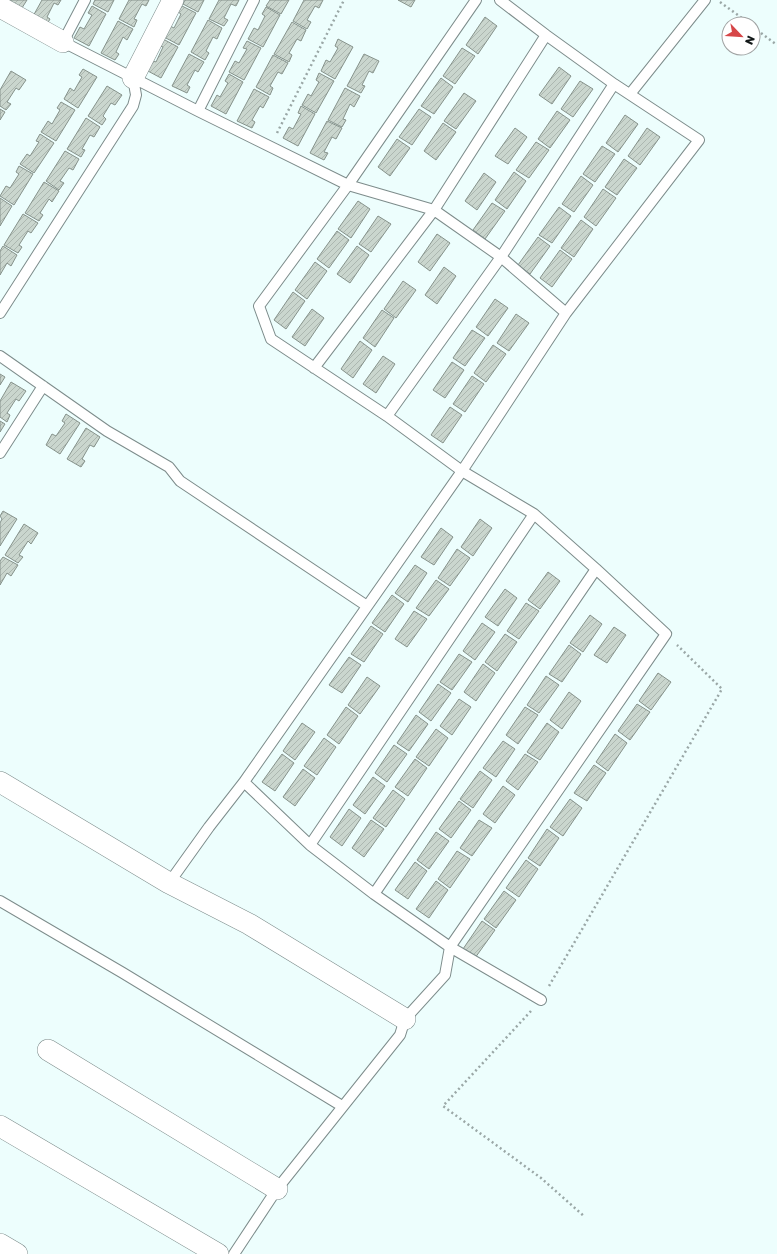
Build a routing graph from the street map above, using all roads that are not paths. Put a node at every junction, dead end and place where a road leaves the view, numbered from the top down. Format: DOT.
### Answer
graph roads {
  1 [pos="85,0"];
  2 [pos="173,0"];
  3 [pos="254,0"];
  4 [pos="476,0"];
  5 [pos="500,0"];
  6 [pos="705,0"];
  7 [pos="0,7"];
  8 [pos="546,36"];
  9 [pos="63,42"];
  10 [pos="133,78"];
  11 [pos="614,84"];
  12 [pos="630,94"];
  13 [pos="198,111"];
  14 [pos="348,185"];
  15 [pos="434,210"];
  16 [pos="501,257"];
  17 [pos="0,313"];
  18 [pos="566,313"];
  19 [pos="0,356"];
  20 [pos="314,368"];
  21 [pos="43,386"];
  22 [pos="387,416"];
  23 [pos="0,453"];
  24 [pos="462,471"];
  25 [pos="534,514"];
  26 [pos="596,569"];
  27 [pos="367,606"];
  28 [pos="0,782"];
  29 [pos="244,782"];
  30 [pos="310,845"];
  31 [pos="169,883"];
  32 [pos="374,894"];
  33 [pos="0,900"];
  34 [pos="450,947"];
  35 [pos="541,1000"];
  36 [pos="405,1019"];
  37 [pos="48,1050"];
  38 [pos="342,1106"];
  39 [pos="0,1126"];
  40 [pos="277,1189"];
  41 [pos="0,1244"];
  42 [pos="17,1254"];
  43 [pos="218,1254"];
  44 [pos="234,1254"];
  1 -- 9 [label="lane"];
  2 -- 10 [label="street"];
  3 -- 13 [label="lane"];
  4 -- 14 [label="lane"];
  5 -- 8 [label="lane"];
  6 -- 12 [label="lane"];
  7 -- 9 [label="street"];
  8 -- 11 [label="lane"];
  8 -- 15 [label="lane"];
  9 -- 10 [label="lane"];
  10 -- 13 [label="lane"];
  10 -- 17 [label="lane"];
  11 -- 12 [label="lane"];
  11 -- 16 [label="lane"];
  12 -- 18 [label="lane"];
  13 -- 14 [label="lane"];
  14 -- 15 [label="lane"];
  14 -- 20 [label="lane"];
  15 -- 16 [label="lane"];
  15 -- 20 [label="lane"];
  16 -- 18 [label="lane"];
  16 -- 22 [label="lane"];
  18 -- 24 [label="lane"];
  19 -- 21 [label="lane"];
  20 -- 22 [label="lane"];
  21 -- 23 [label="lane"];
  21 -- 27 [label="lane"];
  22 -- 24 [label="lane"];
  24 -- 25 [label="lane"];
  24 -- 27 [label="lane"];
  25 -- 26 [label="lane"];
  25 -- 30 [label="lane"];
  26 -- 32 [label="lane"];
  26 -- 34 [label="lane"];
  27 -- 29 [label="lane"];
  28 -- 31 [label="street"];
  29 -- 30 [label="lane"];
  29 -- 31 [label="lane"];
  30 -- 32 [label="lane"];
  31 -- 36 [label="street"];
  32 -- 34 [label="lane"];
  33 -- 38 [label="lane"];
  34 -- 35 [label="lane"];
  34 -- 36 [label="lane"];
  36 -- 38 [label="lane"];
  37 -- 40 [label="street"];
  38 -- 40 [label="lane"];
  39 -- 43 [label="street"];
  40 -- 44 [label="lane"];
  41 -- 42 [label="street"];
}
